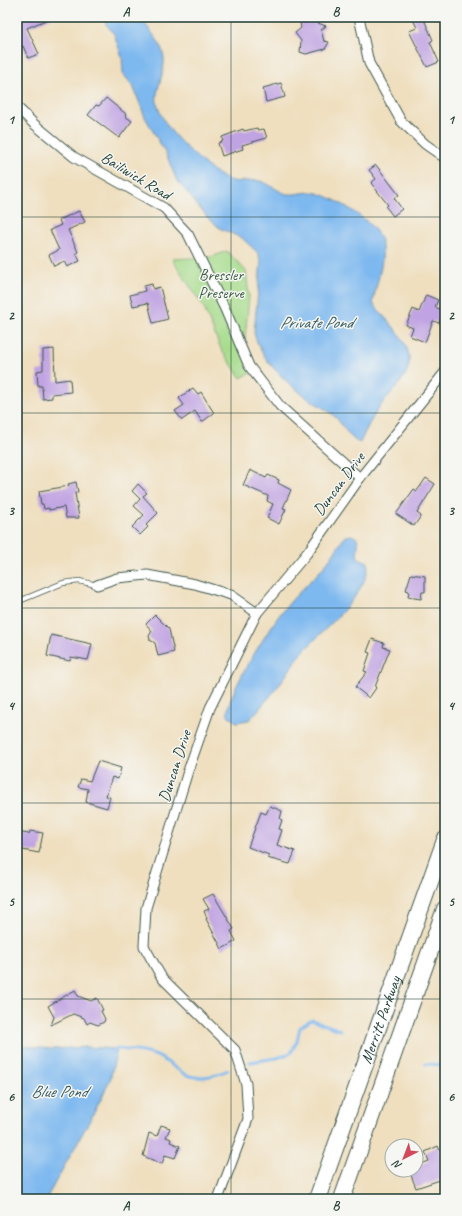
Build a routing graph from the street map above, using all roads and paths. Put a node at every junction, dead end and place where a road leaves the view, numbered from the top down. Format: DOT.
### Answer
graph roads {
  1 [pos="358,17"];
  2 [pos="17,107"];
  3 [pos="445,158"];
  4 [pos="445,372"];
  5 [pos="360,478"];
  6 [pos="97,584"];
  7 [pos="17,602"];
  8 [pos="257,613"];
  9 [pos="445,840"];
  10 [pos="445,909"];
  11 [pos="218,1199"];
  12 [pos="317,1199"];
  13 [pos="342,1199"];
  1 -- 3 [label="street"];
  2 -- 5 [label="street, Bailiwick Road"];
  4 -- 5 [label="street, Duncan Drive"];
  5 -- 8 [label="street, Duncan Drive"];
  6 -- 7 [label="lane"];
  6 -- 8 [label="street"];
  8 -- 11 [label="street, Duncan Drive"];
  9 -- 12 [label="highway, Merritt Parkway"];
  10 -- 13 [label="highway, Merritt Parkway"];
}
